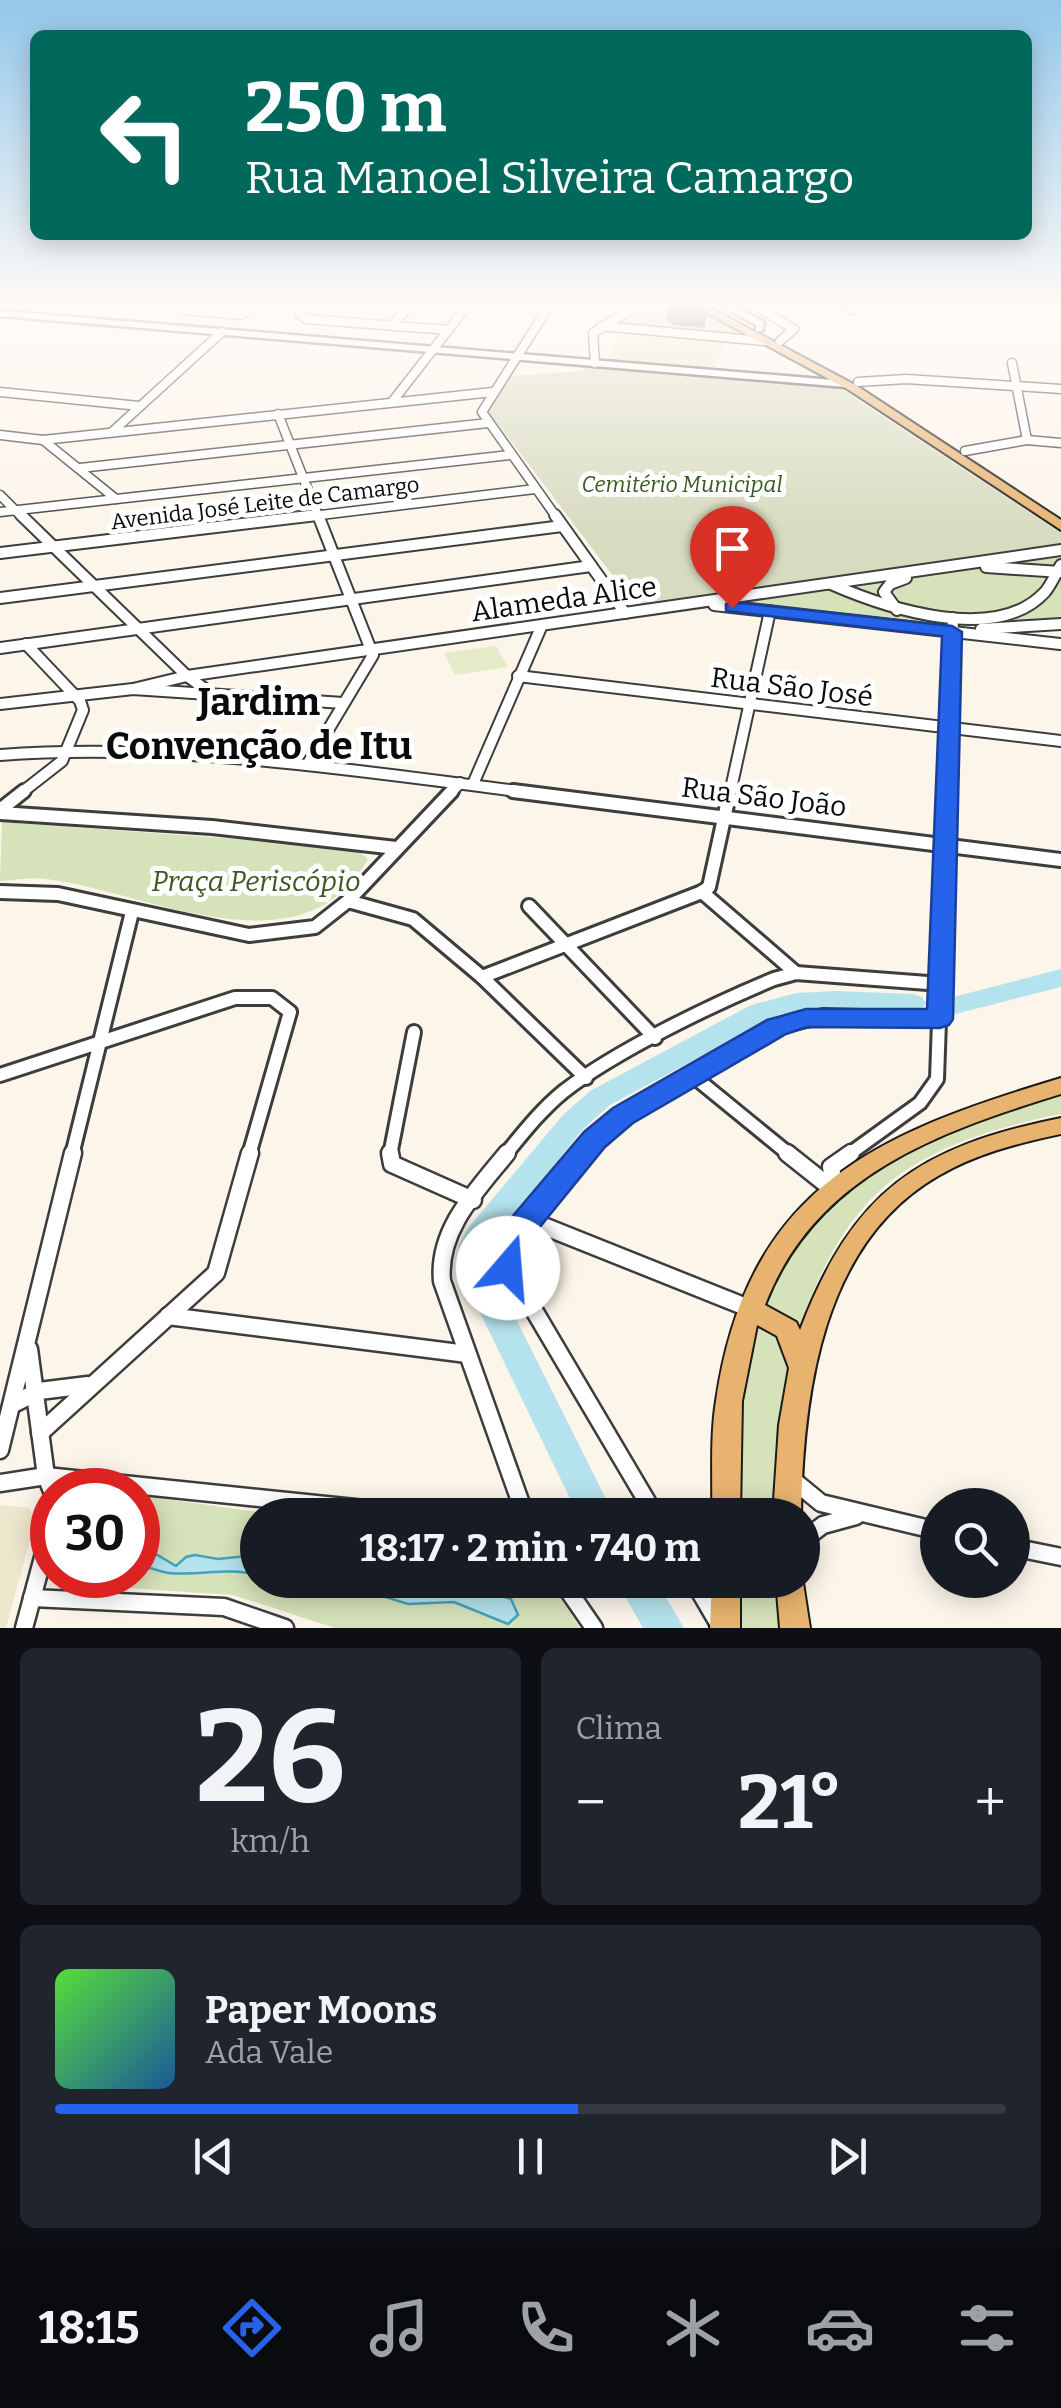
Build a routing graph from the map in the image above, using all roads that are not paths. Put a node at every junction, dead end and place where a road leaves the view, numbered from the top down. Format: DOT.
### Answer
graph roads {
  1 [pos="166,382"];
  2 [pos="408,382"];
  3 [pos="499,382"];
  4 [pos="846,382"];
  5 [pos="847,382"];
  6 [pos="953,382"];
  7 [pos="1015,382"];
  8 [pos="1016,386"];
  9 [pos="1061,389"];
  10 [pos="0,392"];
  11 [pos="493,392"];
  12 [pos="392,402"];
  13 [pos="139,406"];
  14 [pos="278,414"];
  15 [pos="488,424"];
  16 [pos="112,432"];
  17 [pos="0,435"];
  18 [pos="43,440"];
  19 [pos="1027,440"];
  20 [pos="1061,443"];
  21 [pos="290,445"];
  22 [pos="965,451"];
  23 [pos="510,454"];
  24 [pos="80,468"];
  25 [pos="302,478"];
  26 [pos="535,489"];
  27 [pos="0,495"];
  28 [pos="116,499"];
  29 [pos="16,510"];
  30 [pos="0,512"];
  31 [pos="1061,514"];
  32 [pos="317,515"];
  33 [pos="562,526"];
  34 [pos="1061,526"];
  35 [pos="54,546"];
  36 [pos="1057,550"];
  37 [pos="0,553"];
  38 [pos="334,555"];
  39 [pos="591,566"];
  40 [pos="985,567"];
  41 [pos="1023,568"];
  42 [pos="1057,576"];
  43 [pos="868,578"];
  44 [pos="906,578"];
  45 [pos="831,584"];
  46 [pos="94,586"];
  47 [pos="0,598"];
  48 [pos="351,598"];
  49 [pos="695,604"];
  50 [pos="770,611"];
  51 [pos="900,613"];
  52 [pos="625,614"];
  53 [pos="1061,624"];
  54 [pos="542,625"];
  55 [pos="952,625"];
  56 [pos="138,628"];
  57 [pos="967,632"];
  58 [pos="26,644"];
  59 [pos="1060,644"];
  60 [pos="0,648"];
  61 [pos="371,648"];
  62 [pos="187,676"];
  63 [pos="518,676"];
  64 [pos="134,689"];
  65 [pos="104,691"];
  66 [pos="199,693"];
  67 [pos="74,694"];
  68 [pos="212,694"];
  69 [pos="342,703"];
  70 [pos="0,704"];
  71 [pos="749,704"];
  72 [pos="83,710"];
  73 [pos="950,729"];
  74 [pos="1061,741"];
  75 [pos="68,750"];
  76 [pos="0,755"];
  77 [pos="307,765"];
  78 [pos="466,784"];
  79 [pos="0,811"];
  80 [pos="724,817"];
  81 [pos="948,846"];
  82 [pos="396,848"];
  83 [pos="1061,860"];
  84 [pos="702,892"];
  85 [pos="2,897"];
  86 [pos="348,901"];
  87 [pos="530,906"];
  88 [pos="132,912"];
  89 [pos="566,944"];
  90 [pos="796,973"];
  91 [pos="482,976"];
  92 [pos="942,984"];
  93 [pos="940,1019"];
  94 [pos="414,1032"];
  95 [pos="655,1038"];
  96 [pos="103,1042"];
  97 [pos="0,1076"];
  98 [pos="692,1076"];
  99 [pos="586,1078"];
  100 [pos="1061,1086"];
  101 [pos="1061,1126"];
  102 [pos="832,1186"];
  103 [pos="472,1200"];
  104 [pos="526,1220"];
  105 [pos="751,1310"];
  106 [pos="168,1316"];
  107 [pos="28,1340"];
  108 [pos="467,1354"];
  109 [pos="801,1365"];
  110 [pos="92,1383"];
  111 [pos="34,1389"];
  112 [pos="10,1406"];
  113 [pos="40,1433"];
  114 [pos="0,1450"];
  115 [pos="46,1468"];
  116 [pos="787,1472"];
  117 [pos="0,1483"];
  118 [pos="30,1484"];
  119 [pos="160,1493"];
  120 [pos="518,1498"];
  121 [pos="644,1498"];
  122 [pos="727,1498"];
  123 [pos="787,1498"];
  124 [pos="240,1500"];
  125 [pos="860,1515"];
  126 [pos="820,1526"];
  127 [pos="920,1527"];
  128 [pos="1030,1551"];
  129 [pos="1061,1557"];
  130 [pos="32,1598"];
  131 [pos="573,1598"];
  132 [pos="704,1598"];
  133 [pos="725,1598"];
  134 [pos="792,1598"];
  135 [pos="24,1628"];
  136 [pos="285,1628"];
  137 [pos="594,1628"];
  138 [pos="723,1628"];
  139 [pos="795,1628"];
  1 -- 13 [label="street"];
  2 -- 12 [label="street"];
  3 -- 11 [label="street"];
  4 -- 34 [label="main road"];
  5 -- 22 [label="main road"];
  6 -- 8 [label="street"];
  7 -- 8 [label="street"];
  8 -- 9 [label="street"];
  8 -- 19 [label="street"];
  10 -- 13 [label="street"];
  11 -- 12 [label="street"];
  11 -- 15 [label="street"];
  12 -- 14 [label="street"];
  13 -- 16 [label="street"];
  14 -- 16 [label="street"];
  14 -- 21 [label="street"];
  15 -- 21 [label="street"];
  15 -- 23 [label="street"];
  16 -- 18 [label="street"];
  17 -- 18 [label="street"];
  18 -- 24 [label="street"];
  19 -- 20 [label="street"];
  19 -- 22 [label="street"];
  21 -- 24 [label="street"];
  21 -- 25 [label="street"];
  22 -- 31 [label="main road"];
  23 -- 25 [label="street"];
  23 -- 26 [label="street"];
  24 -- 28 [label="street"];
  25 -- 28 [label="street"];
  25 -- 32 [label="street"];
  26 -- 32 [label="street, Avenida José Leite de Camargo"];
  26 -- 33 [label="street"];
  27 -- 29 [label="street"];
  28 -- 29 [label="street"];
  29 -- 30 [label="street"];
  29 -- 35 [label="street"];
  32 -- 35 [label="street, Avenida José Leite de Camargo"];
  32 -- 38 [label="street"];
  33 -- 38 [label="street"];
  33 -- 39 [label="street"];
  35 -- 37 [label="street, Avenida José Leite de Camargo"];
  35 -- 46 [label="street"];
  36 -- 40 [label="street"];
  36 -- 43 [label="street, Alameda Alice"];
  38 -- 46 [label="street"];
  38 -- 48 [label="street"];
  39 -- 48 [label="street"];
  39 -- 52 [label="street"];
  40 -- 41 [label="street"];
  40 -- 44 [label="street"];
  41 -- 42 [label="street"];
  41 -- 42 [label="street"];
  42 -- 55 [label="street"];
  43 -- 44 [label="street"];
  43 -- 45 [label="street, Alameda Alice"];
  44 -- 51 [label="street"];
  45 -- 49 [label="street, Alameda Alice"];
  45 -- 51 [label="street"];
  46 -- 47 [label="street"];
  46 -- 56 [label="street"];
  48 -- 56 [label="street"];
  48 -- 61 [label="street"];
  49 -- 50 [label="street"];
  49 -- 52 [label="street, Alameda Alice"];
  50 -- 55 [label="street"];
  50 -- 71 [label="street"];
  51 -- 55 [label="street"];
  52 -- 54 [label="street, Alameda Alice"];
  53 -- 57 [label="street"];
  54 -- 61 [label="street, Alameda Alice"];
  54 -- 63 [label="street"];
  55 -- 57 [label="street"];
  55 -- 73 [label="street"];
  56 -- 58 [label="street"];
  56 -- 62 [label="street"];
  57 -- 59 [label="street"];
  58 -- 60 [label="street"];
  58 -- 67 [label="street"];
  61 -- 62 [label="street, Alameda Alice"];
  61 -- 69 [label="street"];
  62 -- 64 [label="street, Alameda Alice"];
  62 -- 66 [label="street"];
  62 -- 68 [label="street"];
  63 -- 71 [label="street, Rua São José"];
  63 -- 78 [label="street"];
  64 -- 65 [label="street"];
  64 -- 66 [label="street"];
  65 -- 67 [label="street"];
  65 -- 72 [label="street"];
  66 -- 68 [label="street"];
  67 -- 70 [label="street"];
  67 -- 72 [label="street"];
  68 -- 69 [label="street"];
  69 -- 77 [label="street"];
  71 -- 73 [label="street, Rua São José"];
  71 -- 80 [label="street"];
  72 -- 75 [label="street"];
  73 -- 74 [label="street, Rua São José"];
  73 -- 81 [label="street"];
  75 -- 76 [label="street, Rua São João"];
  75 -- 77 [label="street, Rua São João"];
  75 -- 79 [label="street"];
  77 -- 78 [label="street, Rua São João"];
  78 -- 80 [label="street, Rua São João"];
  78 -- 82 [label="street"];
  79 -- 82 [label="street"];
  80 -- 81 [label="street, Rua São João"];
  80 -- 84 [label="street"];
  81 -- 83 [label="street, Rua São João"];
  81 -- 92 [label="street"];
  82 -- 86 [label="street"];
  84 -- 89 [label="street"];
  84 -- 90 [label="street"];
  85 -- 88 [label="street"];
  86 -- 88 [label="street"];
  86 -- 91 [label="street"];
  87 -- 89 [label="street"];
  88 -- 96 [label="street"];
  89 -- 91 [label="street"];
  89 -- 95 [label="street"];
  90 -- 92 [label="street"];
  90 -- 95 [label="street"];
  91 -- 99 [label="street"];
  92 -- 93 [label="street"];
  93 -- 98 [label="street"];
  93 -- 102 [label="street"];
  94 -- 103 [label="street"];
  95 -- 99 [label="street"];
  96 -- 97 [label="street"];
  96 -- 106 [label="street"];
  96 -- 107 [label="street"];
  98 -- 102 [label="street"];
  98 -- 104 [label="street"];
  99 -- 103 [label="street"];
  100 -- 102 [label="main road"];
  101 -- 109 [label="main road"];
  102 -- 105 [label="main road"];
  103 -- 108 [label="street"];
  104 -- 105 [label="street"];
  104 -- 121 [label="street"];
  105 -- 109 [label="main road"];
  105 -- 122 [label="main road"];
  106 -- 108 [label="street"];
  106 -- 110 [label="street"];
  107 -- 111 [label="street"];
  107 -- 112 [label="street"];
  108 -- 120 [label="street"];
  109 -- 116 [label="main road"];
  110 -- 111 [label="street"];
  110 -- 113 [label="street"];
  111 -- 112 [label="street"];
  111 -- 113 [label="street"];
  112 -- 114 [label="street"];
  113 -- 115 [label="street"];
  116 -- 123 [label="main road"];
  116 -- 125 [label="street"];
  117 -- 118 [label="street"];
  119 -- 124 [label="street"];
  125 -- 126 [label="street"];
  125 -- 127 [label="street"];
  128 -- 129 [label="street"];
  130 -- 135 [label="street"];
  130 -- 136 [label="street"];
  131 -- 137 [label="street"];
  132 -- 138 [label="street"];
  133 -- 138 [label="main road"];
  134 -- 139 [label="main road"];
}
